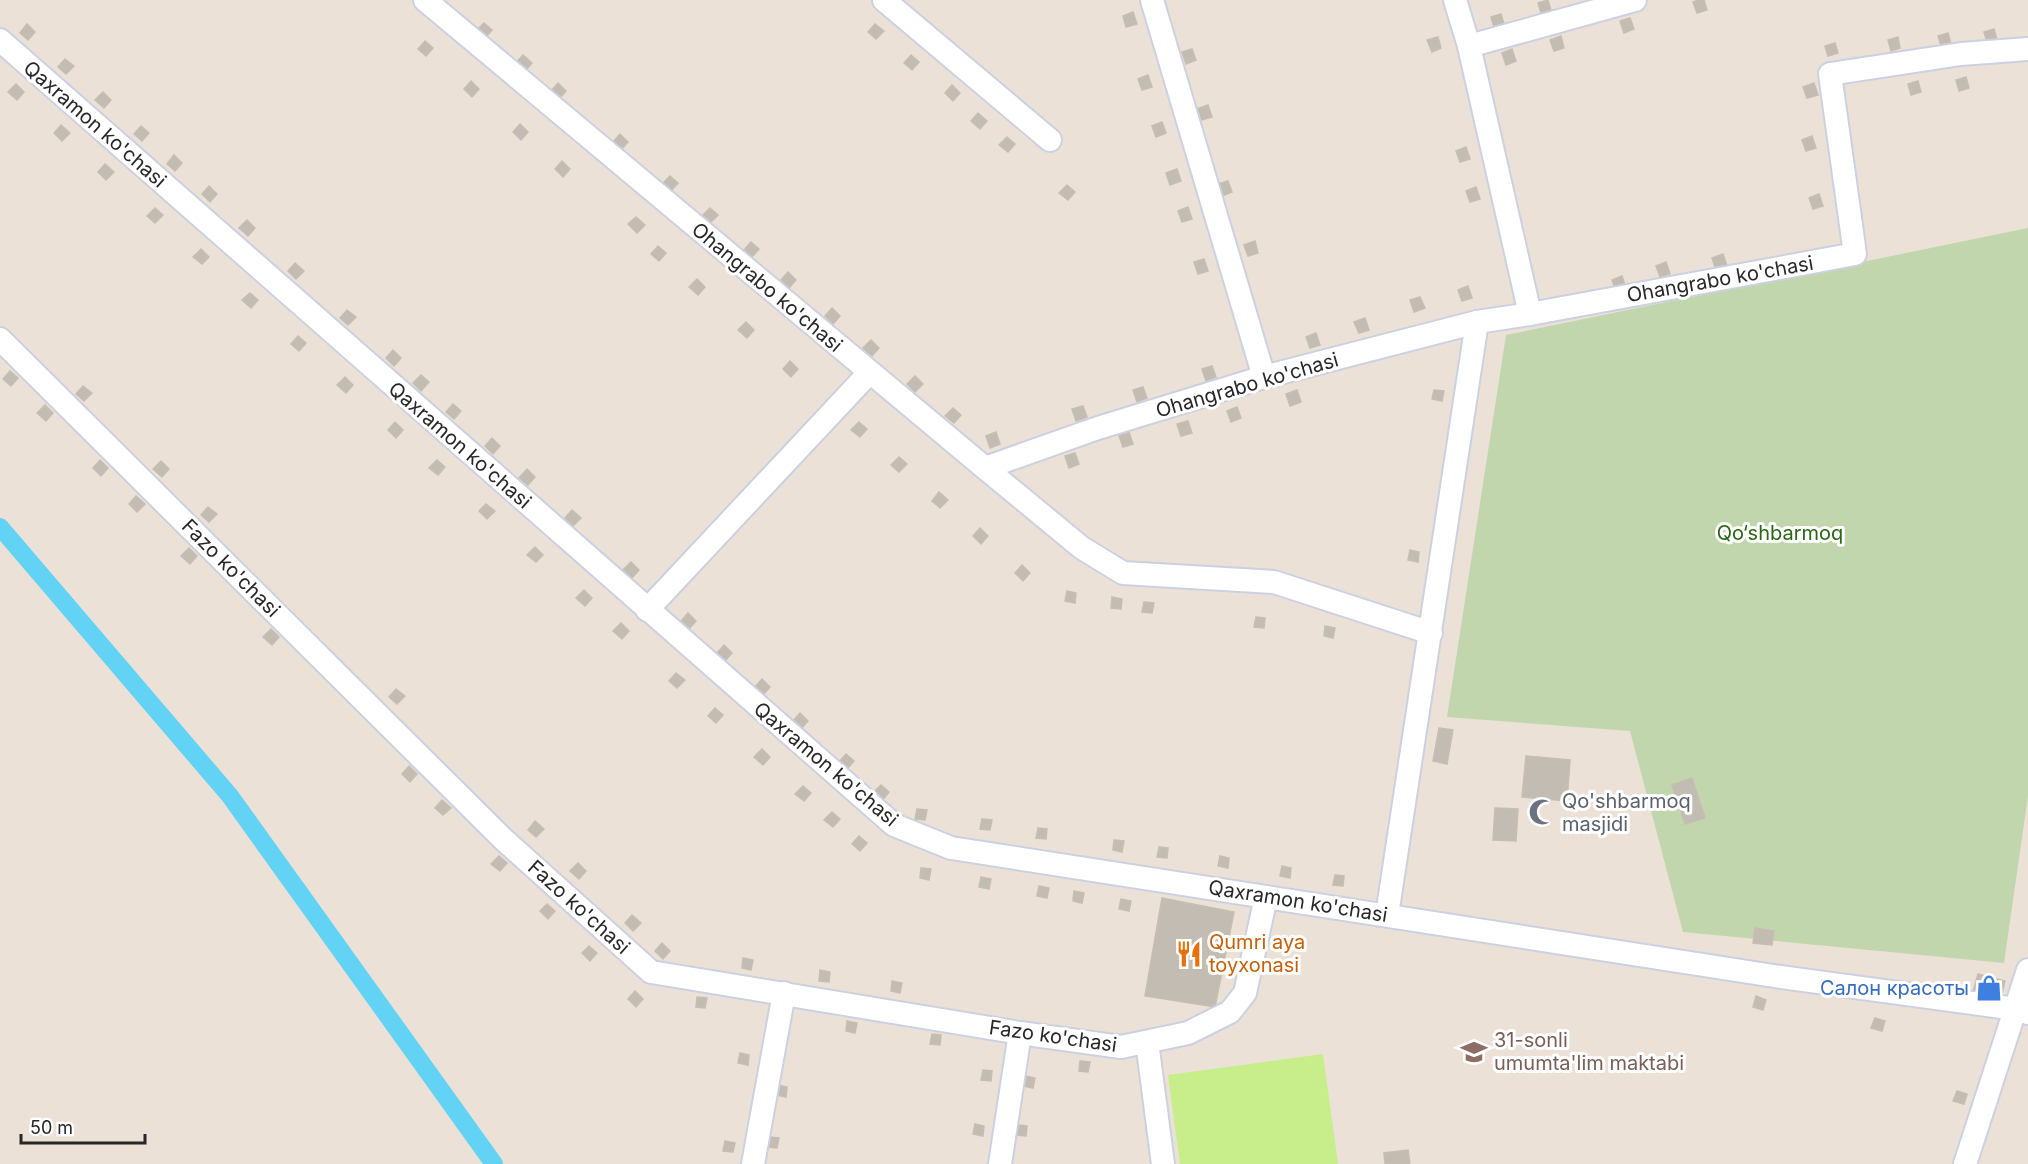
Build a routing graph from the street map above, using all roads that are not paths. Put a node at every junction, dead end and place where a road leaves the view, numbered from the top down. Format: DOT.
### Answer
graph roads {
  1 [pos="425,0"];
  2 [pos="884,0"];
  3 [pos="1152,0"];
  4 [pos="1455,0"];
  5 [pos="1635,0"];
  6 [pos="0,40"];
  7 [pos="1469,46"];
  8 [pos="2028,49"];
  9 [pos="1050,140"];
  10 [pos="1530,314"];
  11 [pos="1478,322"];
  12 [pos="0,339"];
  13 [pos="869,373"];
  14 [pos="1264,377"];
  15 [pos="986,468"];
  16 [pos="647,610"];
  17 [pos="1431,633"];
  18 [pos="1266,897"];
  19 [pos="1387,915"];
  20 [pos="2028,970"];
  21 [pos="784,993"];
  22 [pos="2022,1011"];
  23 [pos="1020,1033"];
  24 [pos="1147,1042"];
  25 [pos="753,1164"];
  26 [pos="1000,1164"];
  27 [pos="1163,1164"];
  28 [pos="1965,1164"];
  1 -- 13 [label="street, Ohangrabo ko'chasi"];
  2 -- 9 [label="street"];
  3 -- 14 [label="street"];
  4 -- 7 [label="street"];
  5 -- 7 [label="street"];
  6 -- 16 [label="street, Qaxramon ko'chasi"];
  7 -- 10 [label="street"];
  8 -- 10 [label="street, Ohangrabo ko'chasi"];
  10 -- 11 [label="street, Ohangrabo ko'chasi"];
  11 -- 14 [label="street, Ohangrabo ko'chasi"];
  11 -- 17 [label="street"];
  12 -- 21 [label="street, Fazo ko'chasi"];
  13 -- 15 [label="street, Ohangrabo ko'chasi"];
  13 -- 16 [label="street"];
  14 -- 15 [label="street, Ohangrabo ko'chasi"];
  15 -- 17 [label="street"];
  16 -- 18 [label="street, Qaxramon ko'chasi"];
  17 -- 19 [label="street"];
  18 -- 19 [label="street, Qaxramon ko'chasi"];
  18 -- 24 [label="street, Fazo ko'chasi"];
  19 -- 22 [label="street, Qaxramon ko'chasi"];
  20 -- 22 [label="street"];
  21 -- 23 [label="street, Fazo ko'chasi"];
  21 -- 25 [label="street"];
  22 -- 28 [label="street"];
  23 -- 24 [label="street, Fazo ko'chasi"];
  23 -- 26 [label="street"];
  24 -- 27 [label="street"];
}
